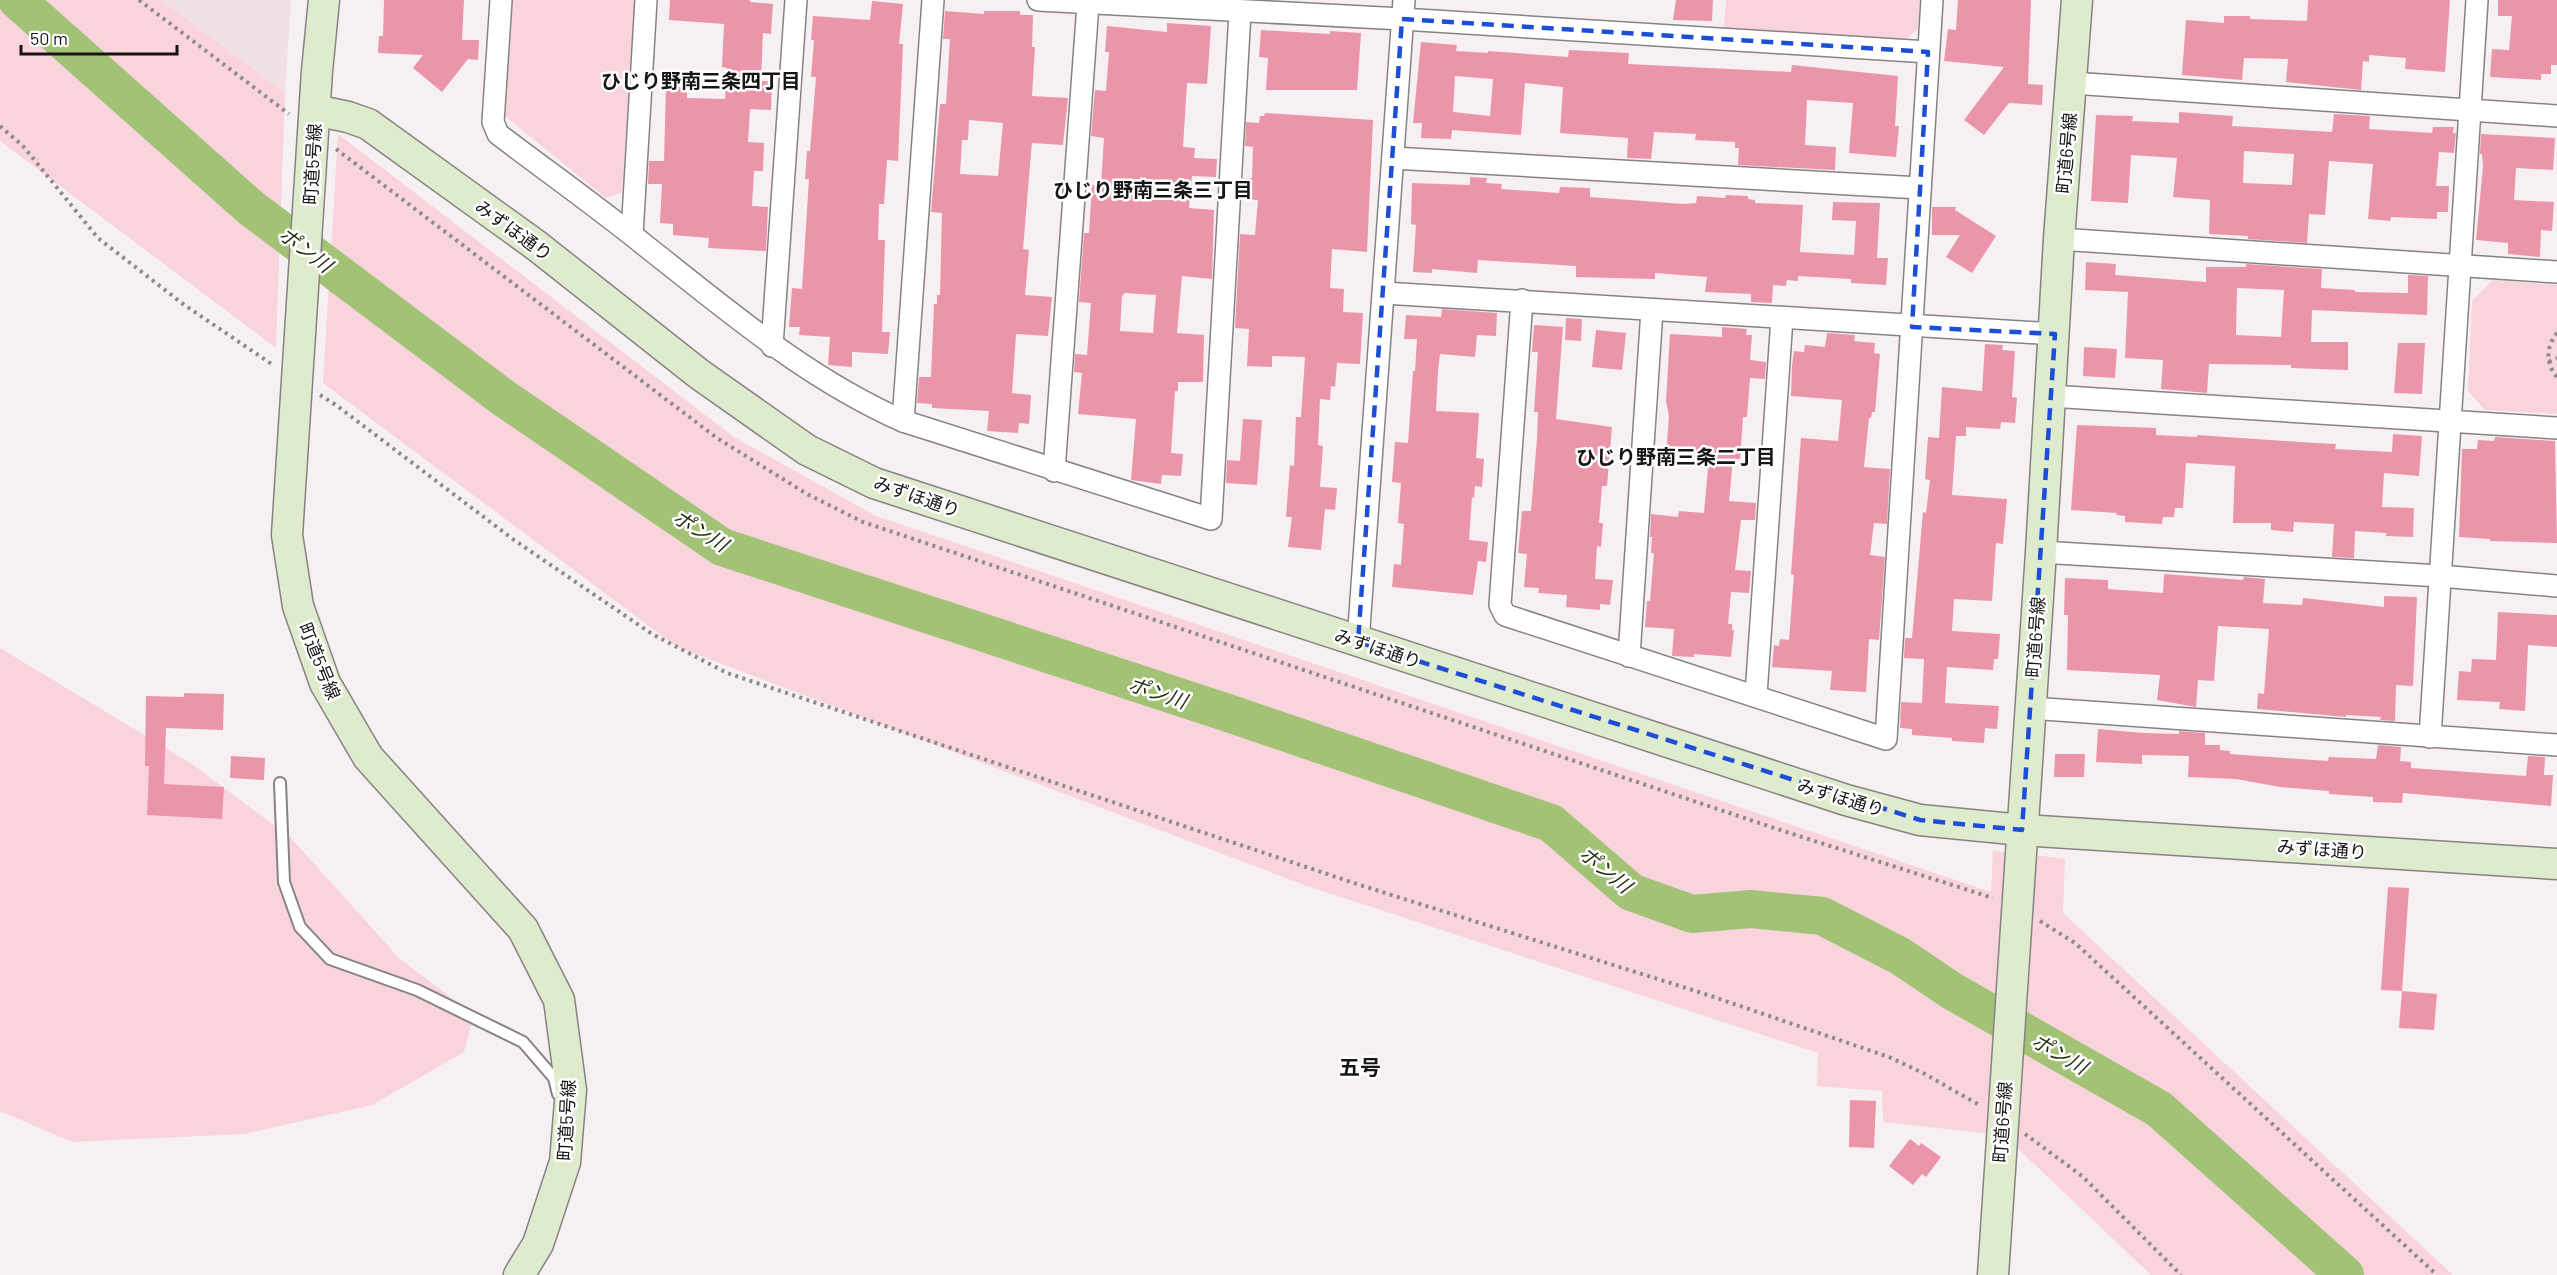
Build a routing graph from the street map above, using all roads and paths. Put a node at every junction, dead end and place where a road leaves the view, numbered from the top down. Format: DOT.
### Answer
graph roads {
  1 [pos="139,0"];
  2 [pos="324,0"];
  3 [pos="501,0"];
  4 [pos="646,0"];
  5 [pos="796,0"];
  6 [pos="933,0"];
  7 [pos="1038,0"];
  8 [pos="1932,0"];
  9 [pos="2077,0"];
  10 [pos="2477,0"];
  11 [pos="1088,4"];
  12 [pos="1403,10"];
  13 [pos="1240,12"];
  14 [pos="1928,52"];
  15 [pos="2072,83"];
  16 [pos="2470,111"];
  17 [pos="2557,116"];
  18 [pos="0,126"];
  19 [pos="314,130"];
  20 [pos="1393,158"];
  21 [pos="1920,188"];
  22 [pos="632,234"];
  23 [pos="2060,239"];
  24 [pos="2460,265"];
  25 [pos="2557,272"];
  26 [pos="1384,293"];
  27 [pos="1522,300"];
  28 [pos="1652,310"];
  29 [pos="1782,318"];
  30 [pos="1912,327"];
  31 [pos="2557,333"];
  32 [pos="2055,334"];
  33 [pos="772,346"];
  34 [pos="2557,358"];
  35 [pos="2549,362"];
  36 [pos="2557,377"];
  37 [pos="297,381"];
  38 [pos="2050,396"];
  39 [pos="903,421"];
  40 [pos="2451,421"];
  41 [pos="2557,428"];
  42 [pos="1054,471"];
  43 [pos="2041,552"];
  44 [pos="2440,576"];
  45 [pos="2557,586"];
  46 [pos="1358,642"];
  47 [pos="1629,656"];
  48 [pos="1756,695"];
  49 [pos="2030,708"];
  50 [pos="2430,737"];
  51 [pos="2557,745"];
  52 [pos="280,783"];
  53 [pos="2022,830"];
  54 [pos="2557,864"];
  55 [pos="2016,914"];
  56 [pos="2002,1111"];
  57 [pos="567,1138"];
  58 [pos="519,1275"];
  59 [pos="1993,1275"];
  60 [pos="2181,1275"];
  61 [pos="2437,1275"];
  1 -- 19 [label="path"];
  2 -- 19 [label="street, 町道5号線"];
  3 -- 22 [label="street"];
  4 -- 22 [label="street"];
  5 -- 33 [label="street"];
  6 -- 39 [label="street"];
  7 -- 11 [label="street"];
  8 -- 14 [label="street"];
  9 -- 15 [label="street, 町道6号線"];
  10 -- 16 [label="street"];
  11 -- 13 [label="street"];
  11 -- 42 [label="street"];
  12 -- 13 [label="street"];
  12 -- 14 [label="street"];
  12 -- 20 [label="street"];
  13 -- 42 [label="street"];
  14 -- 21 [label="street"];
  15 -- 16 [label="street"];
  15 -- 23 [label="street, 町道6号線"];
  16 -- 17 [label="street"];
  16 -- 24 [label="street"];
  18 -- 37 [label="path"];
  19 -- 37 [label="street, 町道5号線"];
  19 -- 46 [label="street, みずほ通り"];
  20 -- 21 [label="street"];
  20 -- 26 [label="street"];
  21 -- 30 [label="street"];
  22 -- 33 [label="street"];
  23 -- 24 [label="street"];
  23 -- 32 [label="street, 町道6号線"];
  24 -- 25 [label="street"];
  24 -- 40 [label="street"];
  26 -- 27 [label="street"];
  26 -- 46 [label="street"];
  27 -- 28 [label="street"];
  27 -- 47 [label="street"];
  28 -- 29 [label="street"];
  28 -- 47 [label="street"];
  29 -- 30 [label="street"];
  29 -- 48 [label="street"];
  30 -- 32 [label="street"];
  30 -- 48 [label="street"];
  31 -- 35 [label="path"];
  32 -- 38 [label="street, 町道6号線"];
  33 -- 39 [label="street"];
  34 -- 35 [label="path"];
  35 -- 36 [label="path"];
  37 -- 56 [label="path"];
  37 -- 57 [label="street, 町道5号線"];
  38 -- 40 [label="street"];
  38 -- 43 [label="street, 町道6号線"];
  39 -- 42 [label="street"];
  40 -- 41 [label="street"];
  40 -- 44 [label="street"];
  43 -- 44 [label="street"];
  43 -- 49 [label="street, 町道6号線"];
  44 -- 45 [label="street"];
  44 -- 50 [label="street"];
  46 -- 53 [label="street, みずほ通り"];
  47 -- 48 [label="street"];
  49 -- 50 [label="street"];
  49 -- 53 [label="street, 町道6号線"];
  50 -- 51 [label="street"];
  52 -- 57 [label="lane"];
  53 -- 54 [label="street, みずほ通り"];
  53 -- 55 [label="street, 町道6号線"];
  55 -- 56 [label="street, 町道6号線"];
  55 -- 61 [label="path"];
  56 -- 59 [label="street, 町道6号線"];
  56 -- 60 [label="path"];
  57 -- 58 [label="street, 町道5号線"];
}
